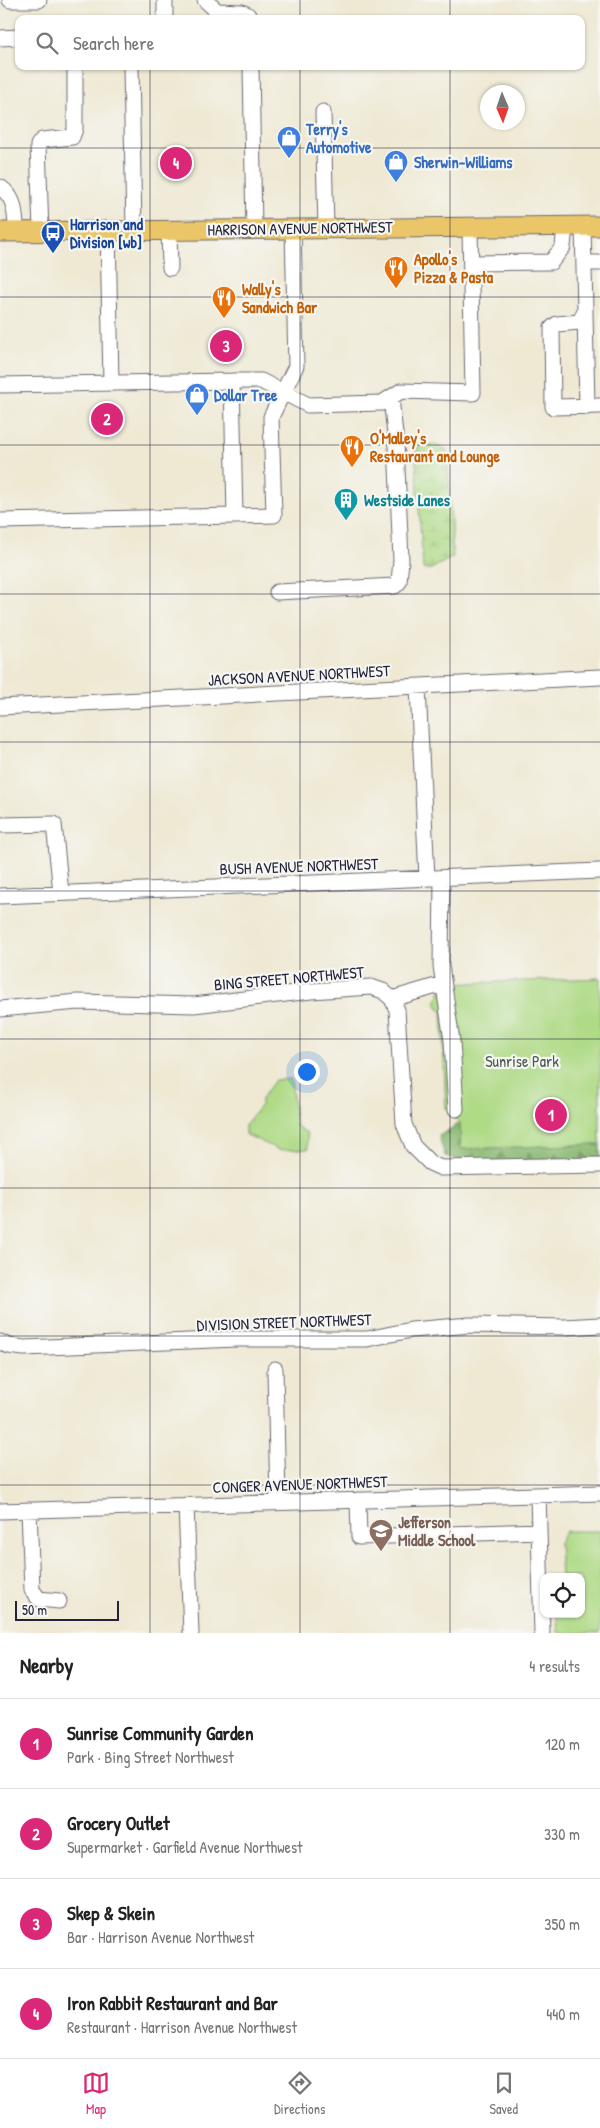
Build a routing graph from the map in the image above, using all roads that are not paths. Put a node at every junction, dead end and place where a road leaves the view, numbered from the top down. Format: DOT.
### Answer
graph roads {
  1 [pos="10,0"];
  2 [pos="39,0"];
  3 [pos="166,0"];
  4 [pos="205,0"];
  5 [pos="165,15"];
  6 [pos="246,15"];
  7 [pos="15,37"];
  8 [pos="0,38"];
  9 [pos="75,70"];
  10 [pos="131,70"];
  11 [pos="251,70"];
  12 [pos="323,112"];
  13 [pos="1,188"];
  14 [pos="583,226"];
  15 [pos="470,227"];
  16 [pos="293,228"];
  17 [pos="326,228"];
  18 [pos="254,229"];
  19 [pos="108,230"];
  20 [pos="134,230"];
  21 [pos="169,230"];
  22 [pos="8,232"];
  23 [pos="41,232"];
  24 [pos="471,263"];
  25 [pos="584,263"];
  26 [pos="600,263"];
  27 [pos="170,268"];
  28 [pos="585,310"];
  29 [pos="232,381"];
  30 [pos="111,383"];
  31 [pos="0,385"];
  32 [pos="283,392"];
  33 [pos="390,398"];
  34 [pos="593,406"];
  35 [pos="235,516"];
  36 [pos="0,521"];
  37 [pos="277,592"];
  38 [pos="600,678"];
  39 [pos="418,687"];
  40 [pos="0,708"];
  41 [pos="0,825"];
  42 [pos="600,871"];
  43 [pos="427,878"];
  44 [pos="442,878"];
  45 [pos="61,893"];
  46 [pos="0,896"];
  47 [pos="443,984"];
  48 [pos="392,999"];
  49 [pos="0,1009"];
  50 [pos="456,1108"];
  51 [pos="600,1165"];
  52 [pos="600,1325"];
  53 [pos="0,1342"];
  54 [pos="275,1369"];
  55 [pos="600,1493"];
  56 [pos="538,1495"];
  57 [pos="358,1500"];
  58 [pos="278,1502"];
  59 [pos="186,1505"];
  60 [pos="0,1510"];
  61 [pos="29,1510"];
  62 [pos="539,1531"];
  63 [pos="59,1601"];
  64 [pos="191,1633"];
  65 [pos="542,1633"];
  1 -- 2 [label="street"];
  3 -- 5 [label="street"];
  4 -- 6 [label="street"];
  7 -- 8 [label="street"];
  9 -- 23 [label="street"];
  10 -- 20 [label="street"];
  11 -- 18 [label="street"];
  12 -- 17 [label="street"];
  13 -- 22 [label="street"];
  14 -- 15 [label="main road, HARRISON AVENUE NORTHWEST"];
  14 -- 24 [label="street"];
  14 -- 25 [label="street"];
  15 -- 17 [label="main road, HARRISON AVENUE NORTHWEST"];
  15 -- 24 [label="street"];
  16 -- 17 [label="main road, HARRISON AVENUE NORTHWEST"];
  16 -- 18 [label="main road, HARRISON AVENUE NORTHWEST"];
  16 -- 32 [label="street"];
  18 -- 21 [label="main road, HARRISON AVENUE NORTHWEST"];
  19 -- 20 [label="main road, HARRISON AVENUE NORTHWEST"];
  19 -- 23 [label="main road, HARRISON AVENUE NORTHWEST"];
  19 -- 30 [label="street"];
  20 -- 21 [label="main road, HARRISON AVENUE NORTHWEST"];
  21 -- 27 [label="street"];
  22 -- 23 [label="main road, HARRISON AVENUE NORTHWEST"];
  24 -- 33 [label="street"];
  25 -- 26 [label="street"];
  25 -- 28 [label="street"];
  28 -- 34 [label="street"];
  28 -- 34 [label="street"];
  29 -- 30 [label="street"];
  29 -- 32 [label="street"];
  29 -- 35 [label="street"];
  30 -- 31 [label="street"];
  32 -- 33 [label="street"];
  32 -- 35 [label="street"];
  33 -- 37 [label="street"];
  35 -- 36 [label="street"];
  38 -- 39 [label="street, JACKSON AVENUE NORTHWEST"];
  39 -- 40 [label="street, JACKSON AVENUE NORTHWEST"];
  39 -- 43 [label="street"];
  41 -- 45 [label="street"];
  42 -- 44 [label="street, BUSH AVENUE NORTHWEST"];
  43 -- 44 [label="street, BUSH AVENUE NORTHWEST"];
  43 -- 45 [label="street, BUSH AVENUE NORTHWEST"];
  44 -- 47 [label="street"];
  45 -- 46 [label="street, BUSH AVENUE NORTHWEST"];
  47 -- 48 [label="street"];
  47 -- 50 [label="street"];
  48 -- 49 [label="street, BING STREET NORTHWEST"];
  48 -- 51 [label="street"];
  52 -- 53 [label="street, DIVISION STREET NORTHWEST"];
  54 -- 58 [label="street"];
  55 -- 56 [label="street, CONGER AVENUE NORTHWEST"];
  56 -- 57 [label="street, CONGER AVENUE NORTHWEST"];
  56 -- 62 [label="street"];
  57 -- 58 [label="street, CONGER AVENUE NORTHWEST"];
  57 -- 62 [label="street"];
  58 -- 59 [label="street, CONGER AVENUE NORTHWEST"];
  59 -- 61 [label="street, CONGER AVENUE NORTHWEST"];
  59 -- 64 [label="street"];
  60 -- 61 [label="street, CONGER AVENUE NORTHWEST"];
  61 -- 63 [label="street"];
  62 -- 65 [label="street"];
}
